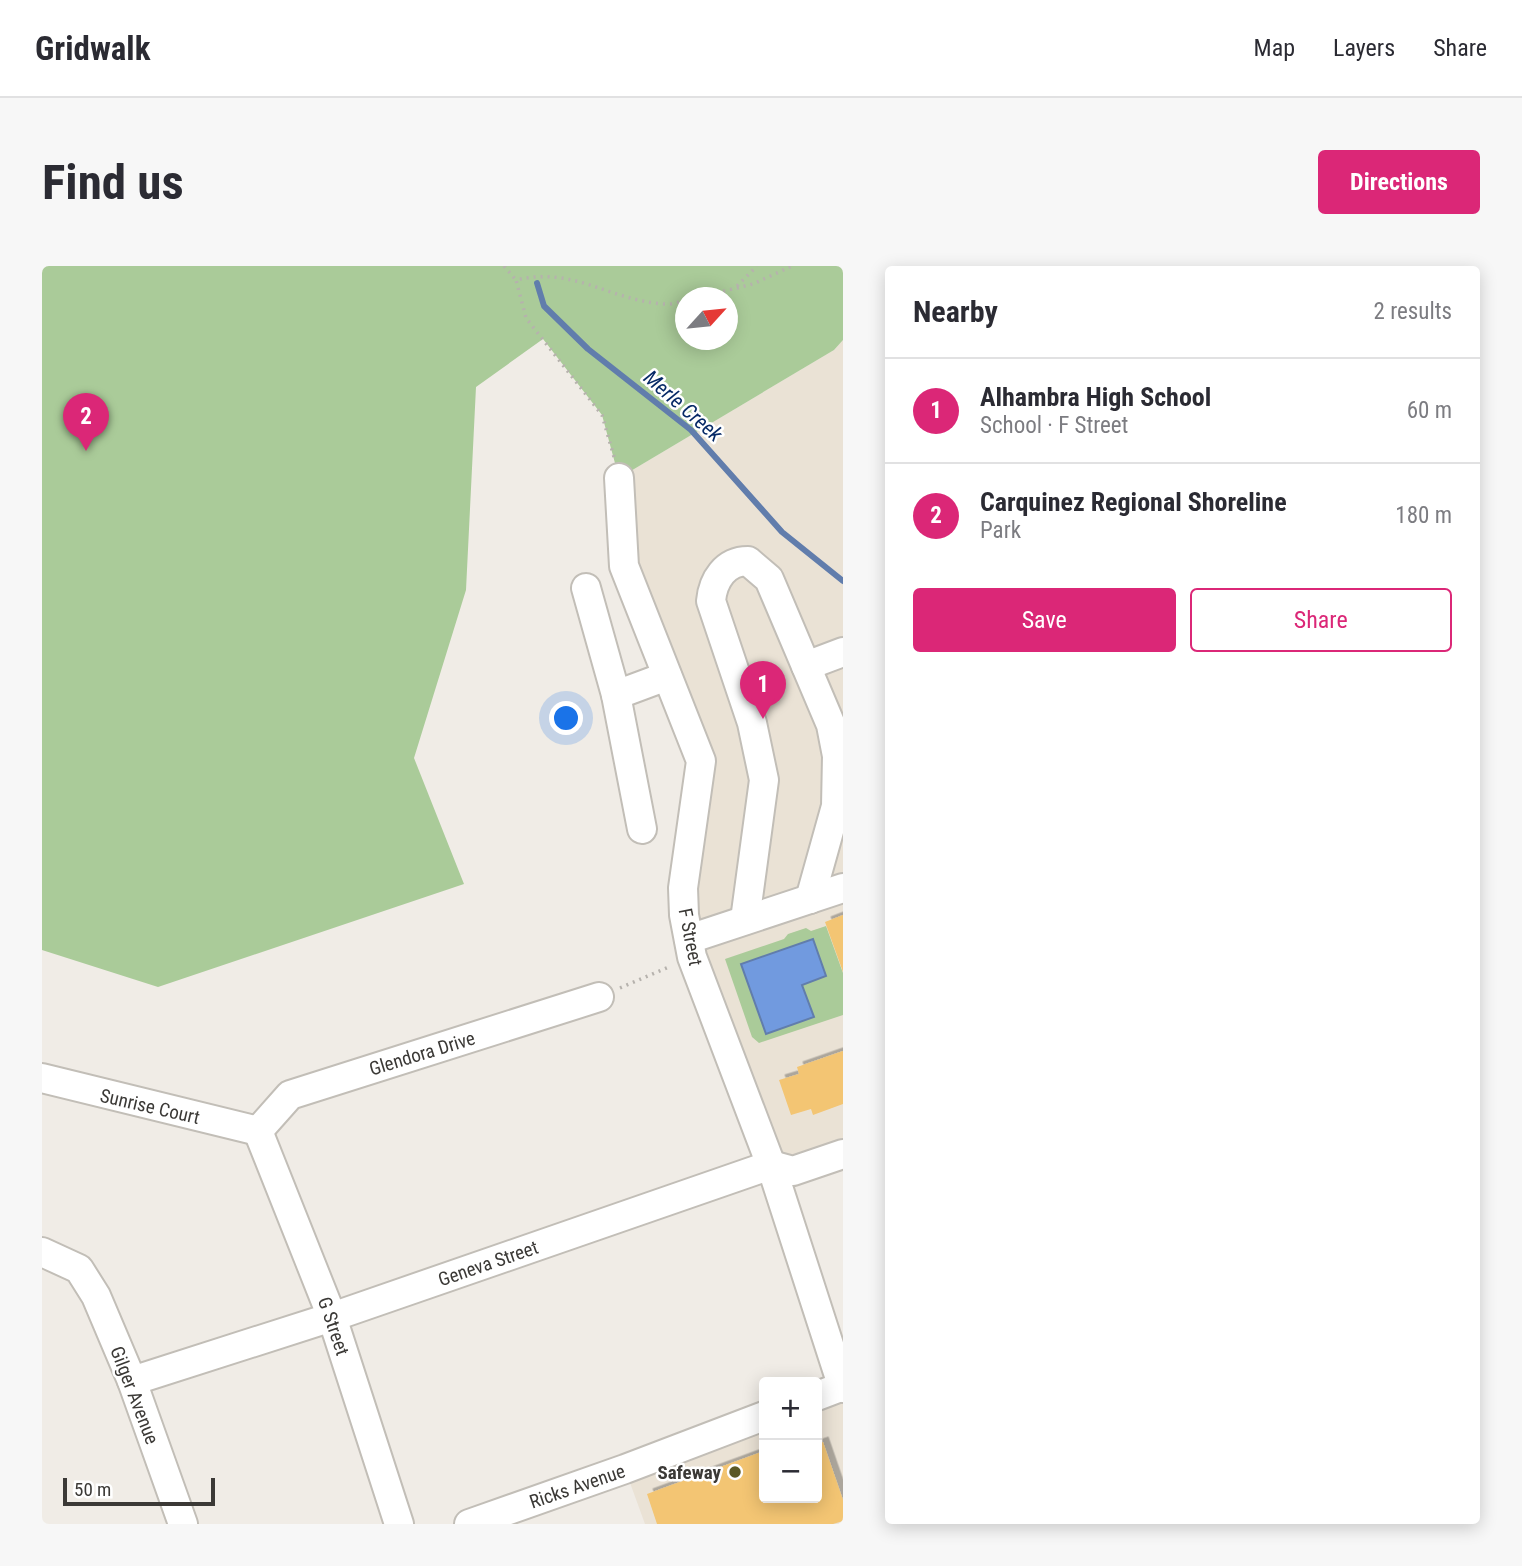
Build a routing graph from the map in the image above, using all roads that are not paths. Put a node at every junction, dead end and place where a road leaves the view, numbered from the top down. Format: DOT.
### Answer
graph roads {
  1 [pos="619,478"];
  2 [pos="586,588"];
  3 [pos="843,652"];
  4 [pos="806,666"];
  5 [pos="667,676"];
  6 [pos="617,695"];
  7 [pos="642,829"];
  8 [pos="843,888"];
  9 [pos="810,899"];
  10 [pos="745,920"];
  11 [pos="690,948"];
  12 [pos="599,997"];
  13 [pos="42,1078"];
  14 [pos="258,1131"];
  15 [pos="843,1154"];
  16 [pos="771,1165"];
  17 [pos="42,1252"];
  18 [pos="332,1317"];
  19 [pos="132,1381"];
  20 [pos="843,1387"];
  21 [pos="822,1394"];
  22 [pos="759,1418"];
  23 [pos="183,1524"];
  24 [pos="400,1524"];
  25 [pos="469,1524"];
  1 -- 5 [label="street, F Street"];
  2 -- 6 [label="street"];
  3 -- 4 [label="street"];
  4 -- 9 [label="street"];
  4 -- 10 [label="street"];
  5 -- 6 [label="street"];
  5 -- 11 [label="street, F Street"];
  6 -- 7 [label="street"];
  8 -- 9 [label="street"];
  9 -- 10 [label="street"];
  10 -- 11 [label="street"];
  11 -- 16 [label="street, F Street"];
  12 -- 14 [label="street, Glendora Drive"];
  13 -- 14 [label="street, Sunrise Court"];
  14 -- 18 [label="street, G Street"];
  15 -- 16 [label="street, Geneva Street"];
  16 -- 18 [label="street, Geneva Street"];
  16 -- 20 [label="street, F Street"];
  17 -- 19 [label="street, Gilger Avenue"];
  18 -- 19 [label="street, Geneva Street"];
  18 -- 24 [label="street, G Street"];
  19 -- 23 [label="street, Gilger Avenue"];
  20 -- 21 [label="street"];
  22 -- 25 [label="street, Ricks Avenue"];
}
